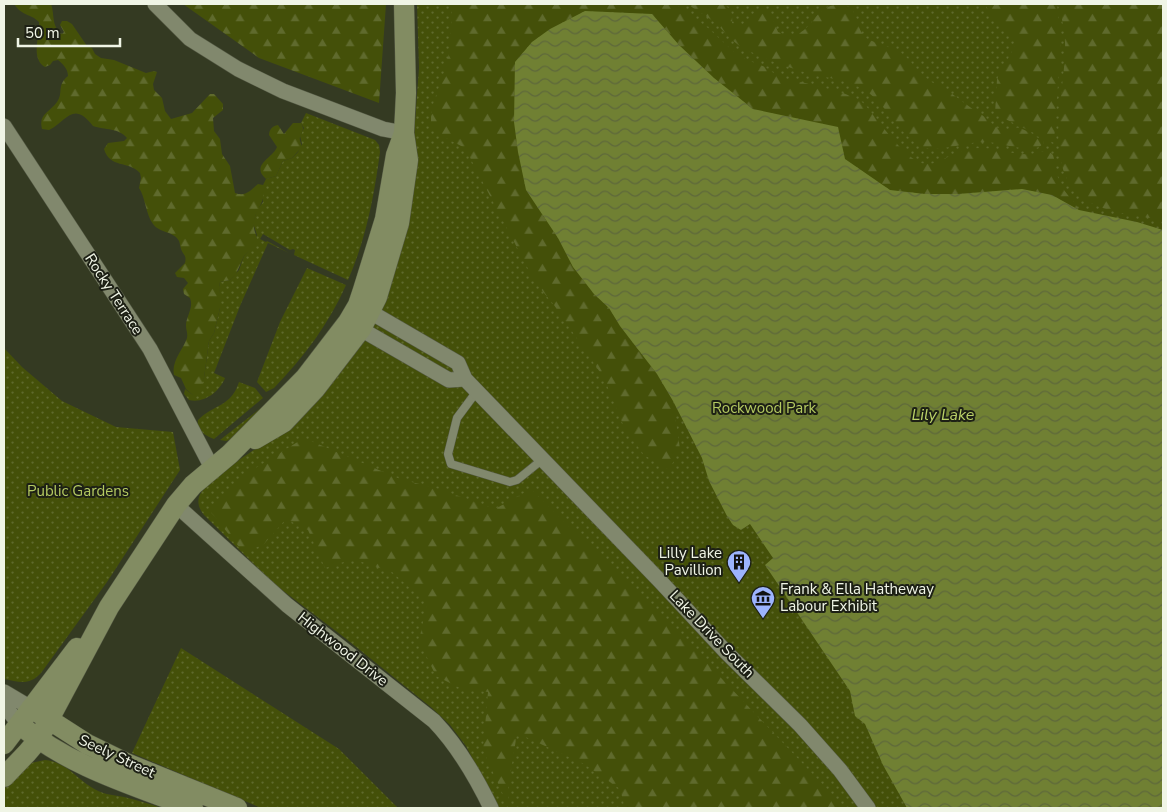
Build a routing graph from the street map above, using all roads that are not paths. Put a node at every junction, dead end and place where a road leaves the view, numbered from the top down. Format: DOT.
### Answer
graph roads {
  1 [pos="155,4"];
  2 [pos="404,4"];
  3 [pos="4,126"];
  4 [pos="404,133"];
  5 [pos="359,317"];
  6 [pos="477,391"];
  7 [pos="543,458"];
  8 [pos="212,468"];
  9 [pos="176,505"];
  10 [pos="109,607"];
  11 [pos="4,692"];
  12 [pos="4,705"];
  13 [pos="25,716"];
  14 [pos="49,720"];
  15 [pos="38,740"];
  16 [pos="4,744"];
  17 [pos="4,777"];
  18 [pos="192,808"];
  19 [pos="237,808"];
  20 [pos="491,808"];
  21 [pos="868,808"];
  1 -- 4 [label="street"];
  2 -- 4 [label="street"];
  3 -- 8 [label="street, Rocky Terrace"];
  4 -- 5 [label="street"];
  5 -- 6 [label="street, Lake Drive South"];
  5 -- 8 [label="street"];
  6 -- 7 [label="street, Lake Drive South"];
  6 -- 7 [label="lane"];
  7 -- 21 [label="street, Lake Drive South"];
  8 -- 9 [label="street"];
  9 -- 10 [label="street"];
  9 -- 20 [label="street, Highwood Drive"];
  10 -- 13 [label="street"];
  10 -- 14 [label="street"];
  11 -- 13 [label="street, Seely Street"];
  12 -- 13 [label="street, Seely Street"];
  13 -- 14 [label="street, Seely Street"];
  13 -- 15 [label="street, Seely Street"];
  13 -- 16 [label="street"];
  14 -- 15 [label="street"];
  14 -- 19 [label="street, Seely Street"];
  15 -- 17 [label="street"];
  15 -- 18 [label="street, Seely Street"];
}
